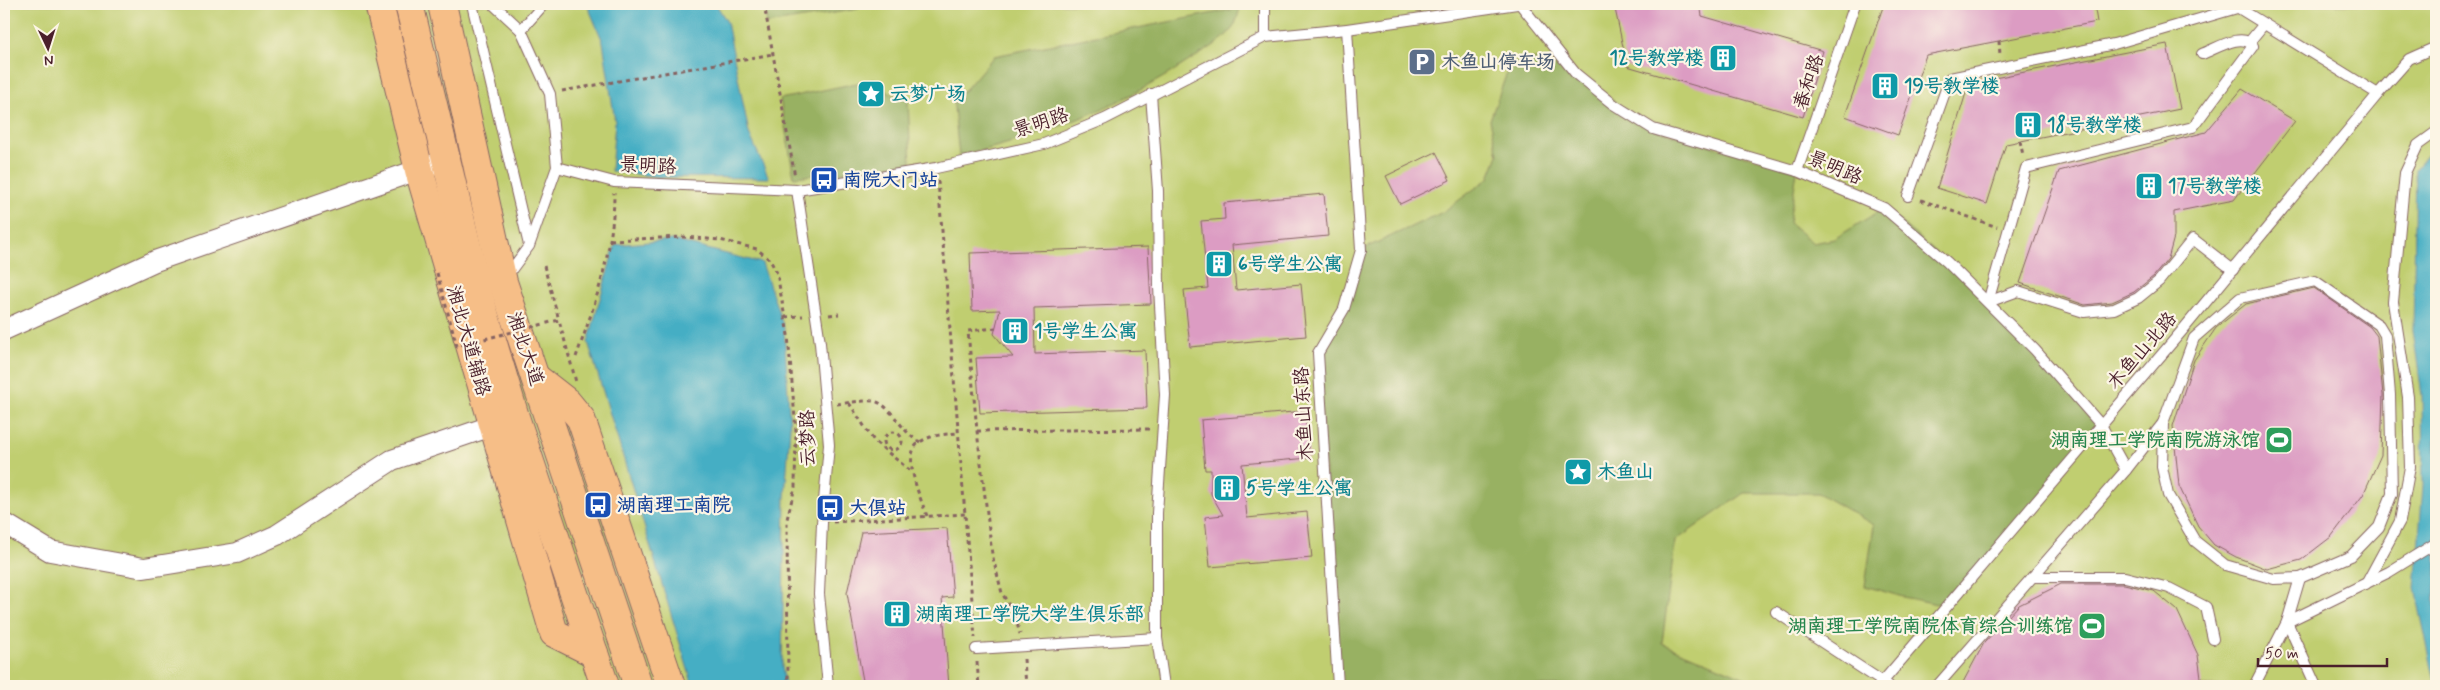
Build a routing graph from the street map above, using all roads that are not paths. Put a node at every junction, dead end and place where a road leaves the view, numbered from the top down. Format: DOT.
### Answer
graph roads {
  1 [pos="379,4"];
  2 [pos="409,4"];
  3 [pos="442,4"];
  4 [pos="472,4"];
  5 [pos="492,4"];
  6 [pos="544,4"];
  7 [pos="1265,4"];
  8 [pos="1519,4"];
  9 [pos="1855,4"];
  10 [pos="2234,6"];
  11 [pos="2264,24"];
  12 [pos="1348,29"];
  13 [pos="521,30"];
  14 [pos="1265,37"];
  15 [pos="2250,41"];
  16 [pos="2436,47"];
  17 [pos="2202,54"];
  18 [pos="1151,94"];
  19 [pos="2378,94"];
  20 [pos="2436,132"];
  21 [pos="446,160"];
  22 [pos="557,167"];
  23 [pos="419,170"];
  24 [pos="1797,171"];
  25 [pos="797,190"];
  26 [pos="1908,196"];
  27 [pos="529,246"];
  28 [pos="2233,270"];
  29 [pos="503,282"];
  30 [pos="1988,302"];
  31 [pos="4,330"];
  32 [pos="535,377"];
  33 [pos="504,422"];
  34 [pos="2163,423"];
  35 [pos="2101,425"];
  36 [pos="2126,470"];
  37 [pos="4,523"];
  38 [pos="2436,543"];
  39 [pos="2032,577"];
  40 [pos="2300,578"];
  41 [pos="2366,584"];
  42 [pos="1776,612"];
  43 [pos="2287,622"];
  44 [pos="1157,638"];
  45 [pos="2213,639"];
  46 [pos="976,649"];
  47 [pos="1884,685"];
  48 [pos="606,686"];
  49 [pos="638,686"];
  50 [pos="671,686"];
  51 [pos="828,686"];
  52 [pos="1164,686"];
  53 [pos="1338,686"];
  54 [pos="1937,686"];
  55 [pos="2254,686"];
  56 [pos="2316,686"];
  1 -- 23 [label="main road, 湘北大道辅路"];
  2 -- 21 [label="main road, 湘北大道"];
  3 -- 29 [label="main road, 湘北大道"];
  4 -- 27 [label="lane"];
  5 -- 13 [label="lane"];
  6 -- 13 [label="lane"];
  7 -- 14 [label="lane"];
  8 -- 12 [label="lane, 景明路"];
  8 -- 24 [label="lane, 景明路"];
  9 -- 24 [label="lane, 春和路"];
  10 -- 11 [label="lane"];
  10 -- 26 [label="lane"];
  11 -- 15 [label="lane"];
  11 -- 19 [label="lane"];
  12 -- 14 [label="lane, 景明路"];
  12 -- 53 [label="lane, 木鱼山东路"];
  13 -- 22 [label="lane"];
  14 -- 18 [label="lane, 景明路"];
  15 -- 17 [label="lane"];
  15 -- 30 [label="lane"];
  16 -- 19 [label="lane, 木鱼山北路"];
  18 -- 25 [label="lane, 景明路"];
  18 -- 44 [label="lane"];
  19 -- 28 [label="lane, 木鱼山北路"];
  20 -- 41 [label="lane"];
  21 -- 23 [label="street"];
  21 -- 33 [label="main road, 湘北大道"];
  22 -- 25 [label="lane, 景明路"];
  22 -- 27 [label="lane"];
  23 -- 31 [label="street"];
  23 -- 33 [label="main road, 湘北大道辅路"];
  24 -- 30 [label="lane, 景明路"];
  25 -- 51 [label="lane, 云梦路"];
  27 -- 29 [label="lane"];
  28 -- 30 [label="lane"];
  28 -- 35 [label="lane, 木鱼山北路"];
  29 -- 32 [label="main road, 湘北大道"];
  30 -- 35 [label="lane, 景明路"];
  32 -- 49 [label="main road, 湘北大道"];
  32 -- 50 [label="main road"];
  33 -- 37 [label="street"];
  33 -- 48 [label="main road, 湘北大道"];
  34 -- 36 [label="lane"];
  34 -- 40 [label="lane"];
  34 -- 40 [label="lane"];
  35 -- 36 [label="lane, 景明路"];
  35 -- 47 [label="lane, 木鱼山北路"];
  36 -- 39 [label="lane"];
  38 -- 41 [label="lane"];
  39 -- 45 [label="lane"];
  39 -- 54 [label="lane"];
  40 -- 43 [label="lane"];
  41 -- 43 [label="lane"];
  42 -- 47 [label="lane"];
  43 -- 55 [label="lane"];
  43 -- 56 [label="lane"];
  44 -- 46 [label="lane"];
  44 -- 52 [label="lane"];
}
